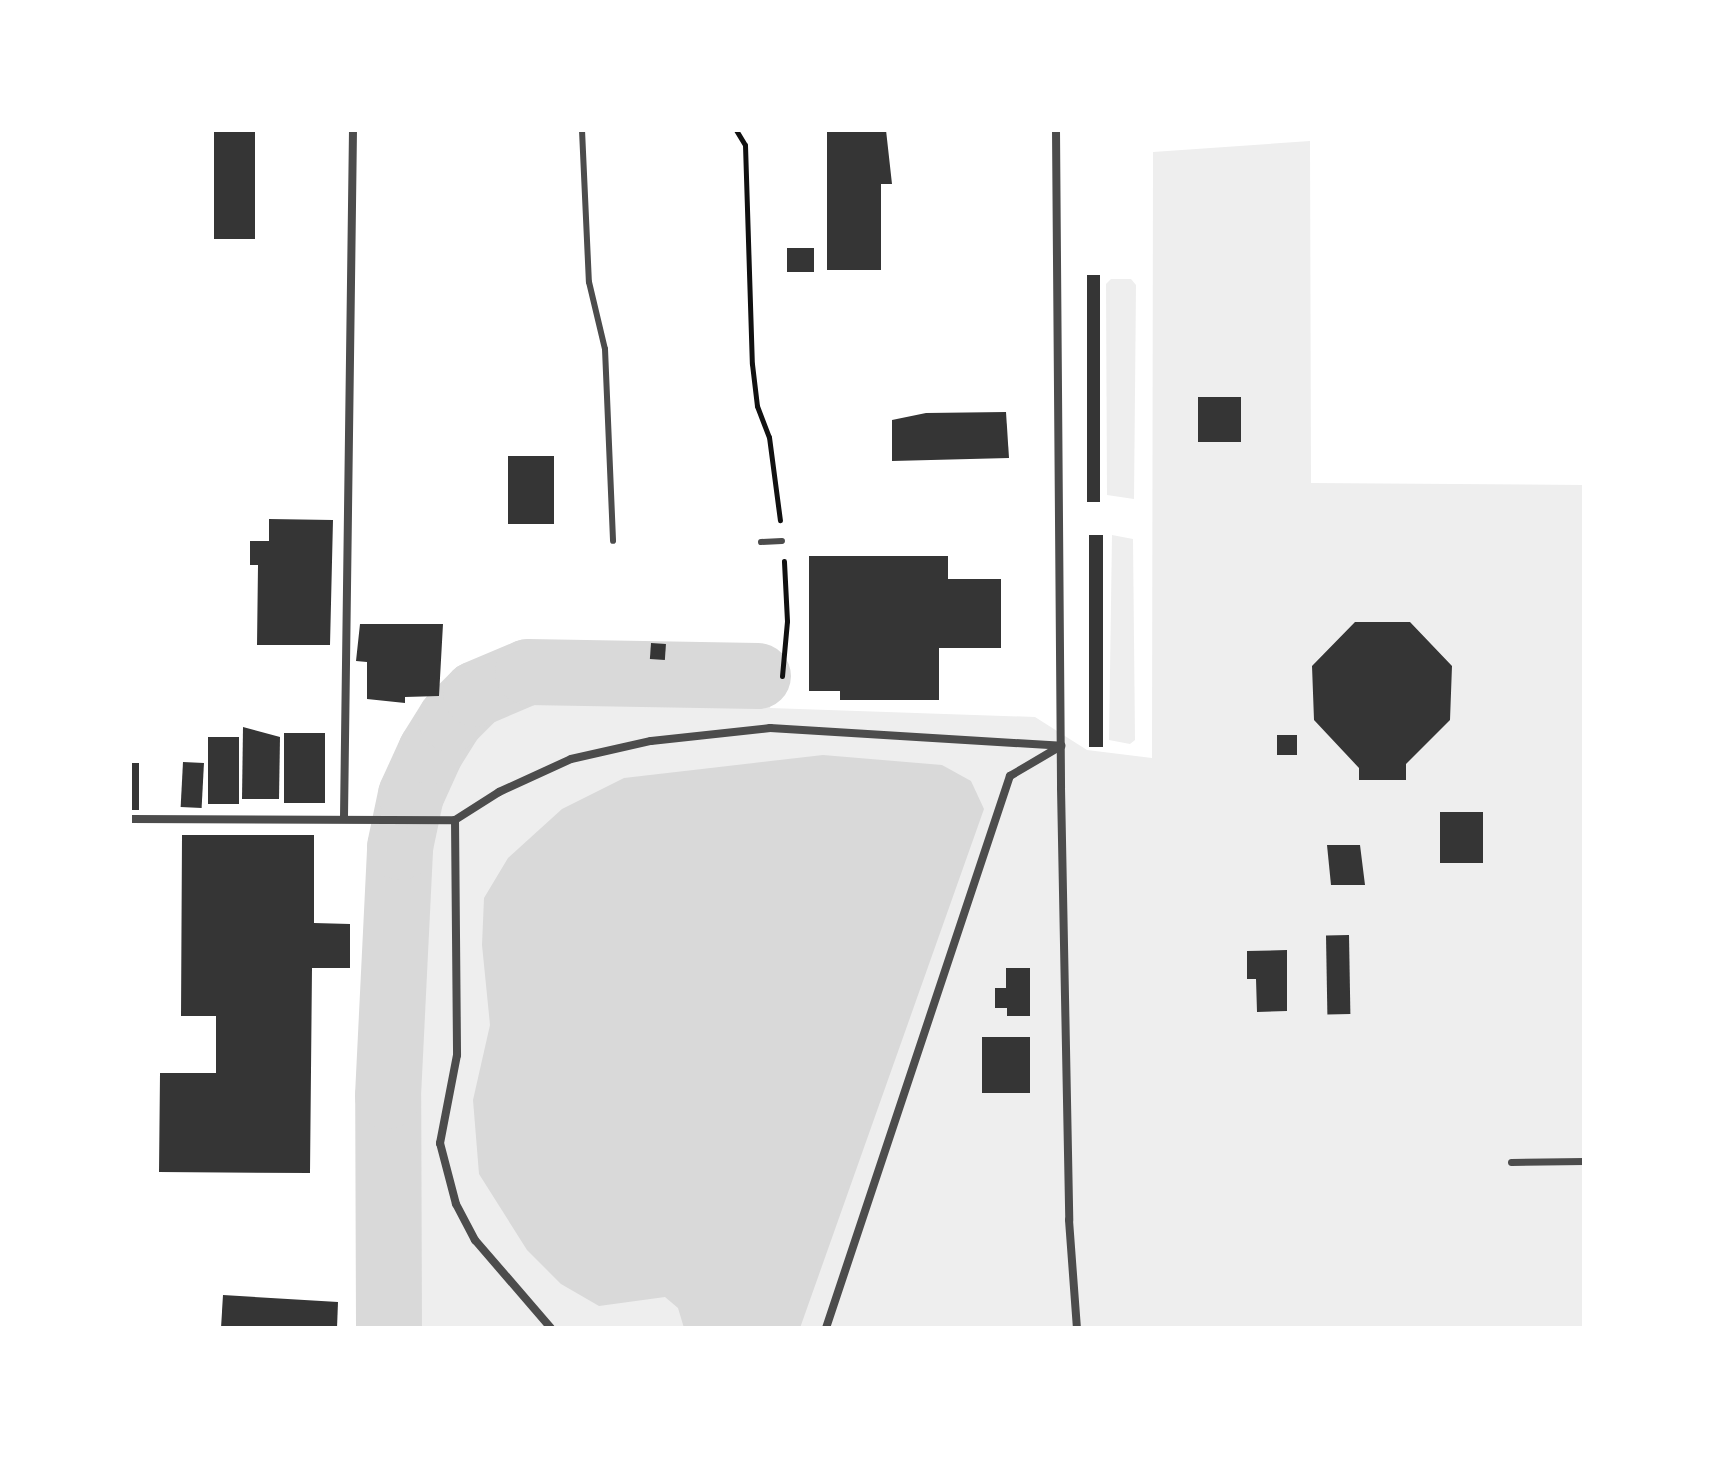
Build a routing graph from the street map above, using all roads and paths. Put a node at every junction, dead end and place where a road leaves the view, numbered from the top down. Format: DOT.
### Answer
graph roads {
  1 [pos="353,130"];
  2 [pos="582,130"];
  3 [pos="736,130"];
  4 [pos="1056,130"];
  5 [pos="613,541"];
  6 [pos="782,541"];
  7 [pos="761,542"];
  8 [pos="782,676"];
  9 [pos="1061,746"];
  10 [pos="344,817"];
  11 [pos="130,819"];
  12 [pos="455,820"];
  13 [pos="1584,1161"];
  14 [pos="1511,1162"];
  15 [pos="551,1328"];
  16 [pos="826,1328"];
  17 [pos="1077,1328"];
  1 -- 10 [label="street"];
  2 -- 5 [label="lane"];
  3 -- 6 [label="path"];
  4 -- 9 [label="street"];
  6 -- 7 [label="lane"];
  6 -- 8 [label="path"];
  9 -- 12 [label="street"];
  9 -- 16 [label="street"];
  9 -- 17 [label="street"];
  10 -- 11 [label="street"];
  10 -- 12 [label="street"];
  12 -- 15 [label="street"];
  13 -- 14 [label="street"];
}
